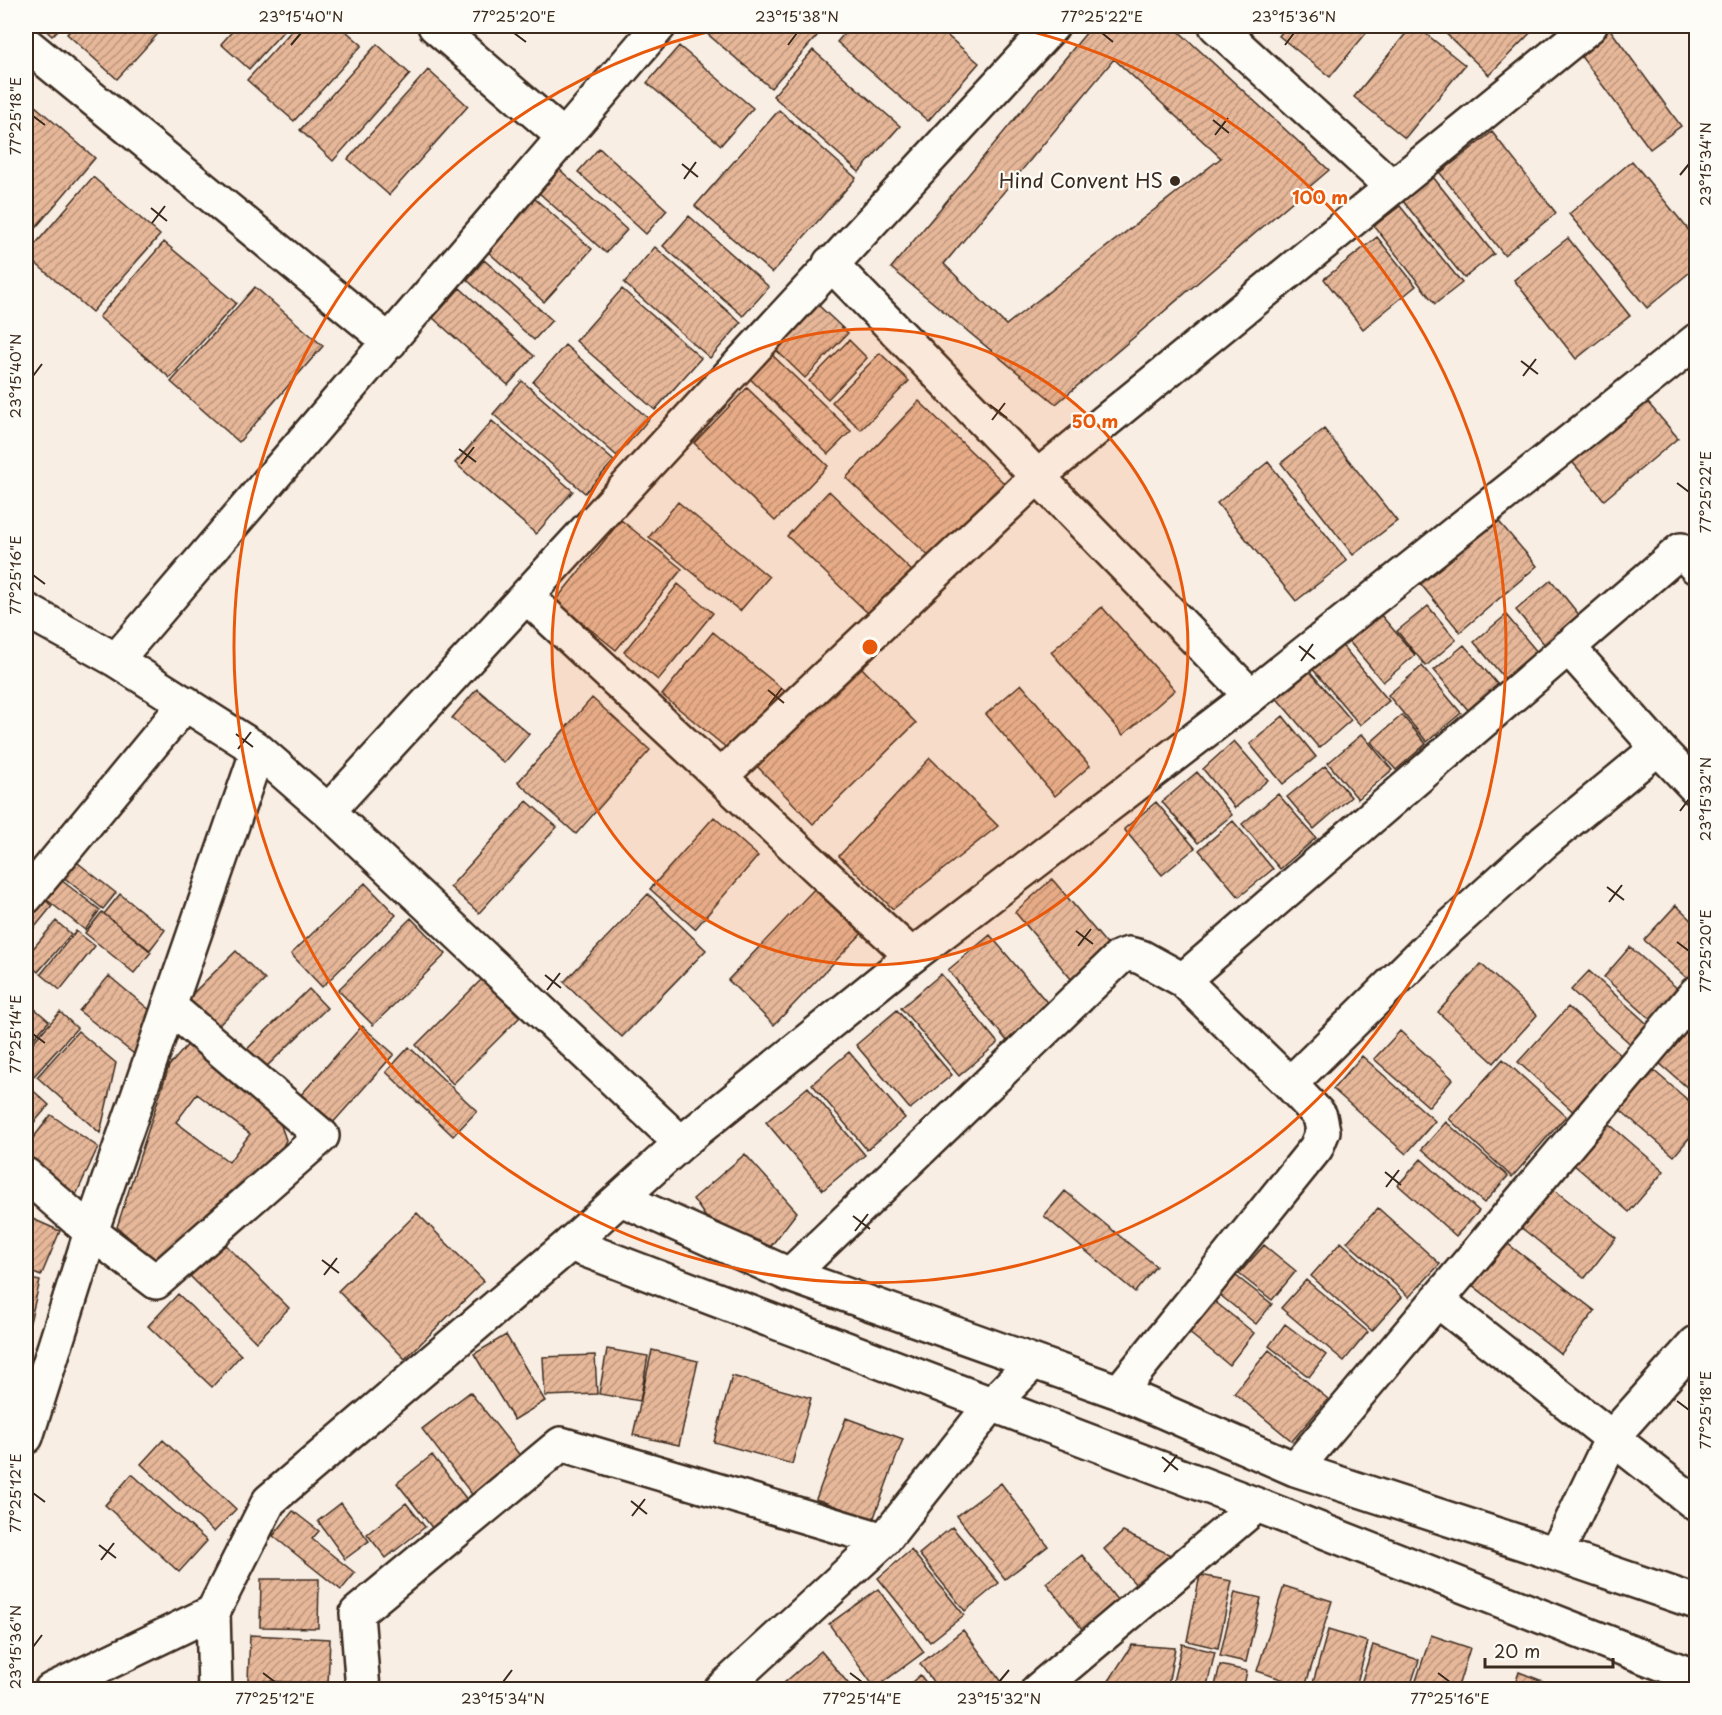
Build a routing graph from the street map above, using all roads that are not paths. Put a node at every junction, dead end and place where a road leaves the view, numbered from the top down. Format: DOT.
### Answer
graph roads {
  1 [pos="435,26"];
  2 [pos="659,26"];
  3 [pos="1052,26"];
  4 [pos="1216,26"];
  5 [pos="1590,26"];
  6 [pos="26,44"];
  7 [pos="564,137"];
  8 [pos="1391,186"];
  9 [pos="830,263"];
  10 [pos="1696,341"];
  11 [pos="390,342"];
  12 [pos="1037,477"];
  13 [pos="1691,551"];
  14 [pos="527,597"];
  15 [pos="26,610"];
  16 [pos="1568,647"];
  17 [pos="116,660"];
  18 [pos="1251,696"];
  19 [pos="186,703"];
  20 [pos="1658,748"];
  21 [pos="258,750"];
  22 [pos="720,777"];
  23 [pos="1696,788"];
  24 [pos="328,811"];
  25 [pos="26,897"];
  26 [pos="912,956"];
  27 [pos="1183,980"];
  28 [pos="1696,993"];
  29 [pos="169,1006"];
  30 [pos="1290,1084"];
  31 [pos="681,1143"];
  32 [pos="26,1175"];
  33 [pos="621,1199"];
  34 [pos="91,1232"];
  35 [pos="570,1244"];
  36 [pos="790,1275"];
  37 [pos="1437,1300"];
  38 [pos="1696,1343"];
  39 [pos="1033,1362"];
  40 [pos="1119,1392"];
  41 [pos="992,1404"];
  42 [pos="1613,1436"];
  43 [pos="26,1437"];
  44 [pos="1295,1469"];
  45 [pos="1696,1504"];
  46 [pos="1257,1505"];
  47 [pos="884,1540"];
  48 [pos="1556,1554"];
  49 [pos="1696,1602"];
  50 [pos="213,1612"];
  51 [pos="1696,1677"];
  52 [pos="1046,1687"];
  53 [pos="51,1689"];
  54 [pos="215,1689"];
  55 [pos="363,1689"];
  56 [pos="721,1689"];
  1 -- 7 [label="street"];
  2 -- 7 [label="street"];
  3 -- 9 [label="street"];
  4 -- 8 [label="street"];
  5 -- 8 [label="street"];
  6 -- 11 [label="street"];
  7 -- 11 [label="street"];
  8 -- 12 [label="street"];
  9 -- 12 [label="street"];
  9 -- 14 [label="street"];
  10 -- 18 [label="street"];
  11 -- 17 [label="street"];
  12 -- 18 [label="street"];
  12 -- 22 [label="street"];
  13 -- 16 [label="street"];
  14 -- 22 [label="street"];
  14 -- 24 [label="street"];
  15 -- 17 [label="street"];
  16 -- 20 [label="street"];
  16 -- 27 [label="street"];
  17 -- 19 [label="street"];
  18 -- 26 [label="street"];
  19 -- 21 [label="street"];
  19 -- 25 [label="street"];
  20 -- 23 [label="street"];
  20 -- 30 [label="street"];
  21 -- 24 [label="street"];
  21 -- 29 [label="street"];
  22 -- 26 [label="street"];
  24 -- 31 [label="street"];
  26 -- 31 [label="street"];
  27 -- 30 [label="street"];
  27 -- 36 [label="street"];
  28 -- 37 [label="street"];
  29 -- 34 [label="street"];
  29 -- 34 [label="street"];
  30 -- 40 [label="street"];
  31 -- 33 [label="street"];
  32 -- 34 [label="street"];
  33 -- 35 [label="street"];
  33 -- 36 [label="street"];
  34 -- 43 [label="street"];
  35 -- 41 [label="street"];
  35 -- 50 [label="street"];
  36 -- 39 [label="street"];
  37 -- 42 [label="street"];
  37 -- 44 [label="street"];
  38 -- 42 [label="street"];
  39 -- 40 [label="street"];
  39 -- 41 [label="street"];
  40 -- 44 [label="street"];
  41 -- 46 [label="street"];
  41 -- 47 [label="street"];
  42 -- 45 [label="street"];
  42 -- 48 [label="street"];
  44 -- 48 [label="street"];
  46 -- 51 [label="street"];
  46 -- 52 [label="street"];
  47 -- 55 [label="street"];
  47 -- 56 [label="street"];
  48 -- 49 [label="street"];
  50 -- 53 [label="street"];
  50 -- 54 [label="street"];
}
